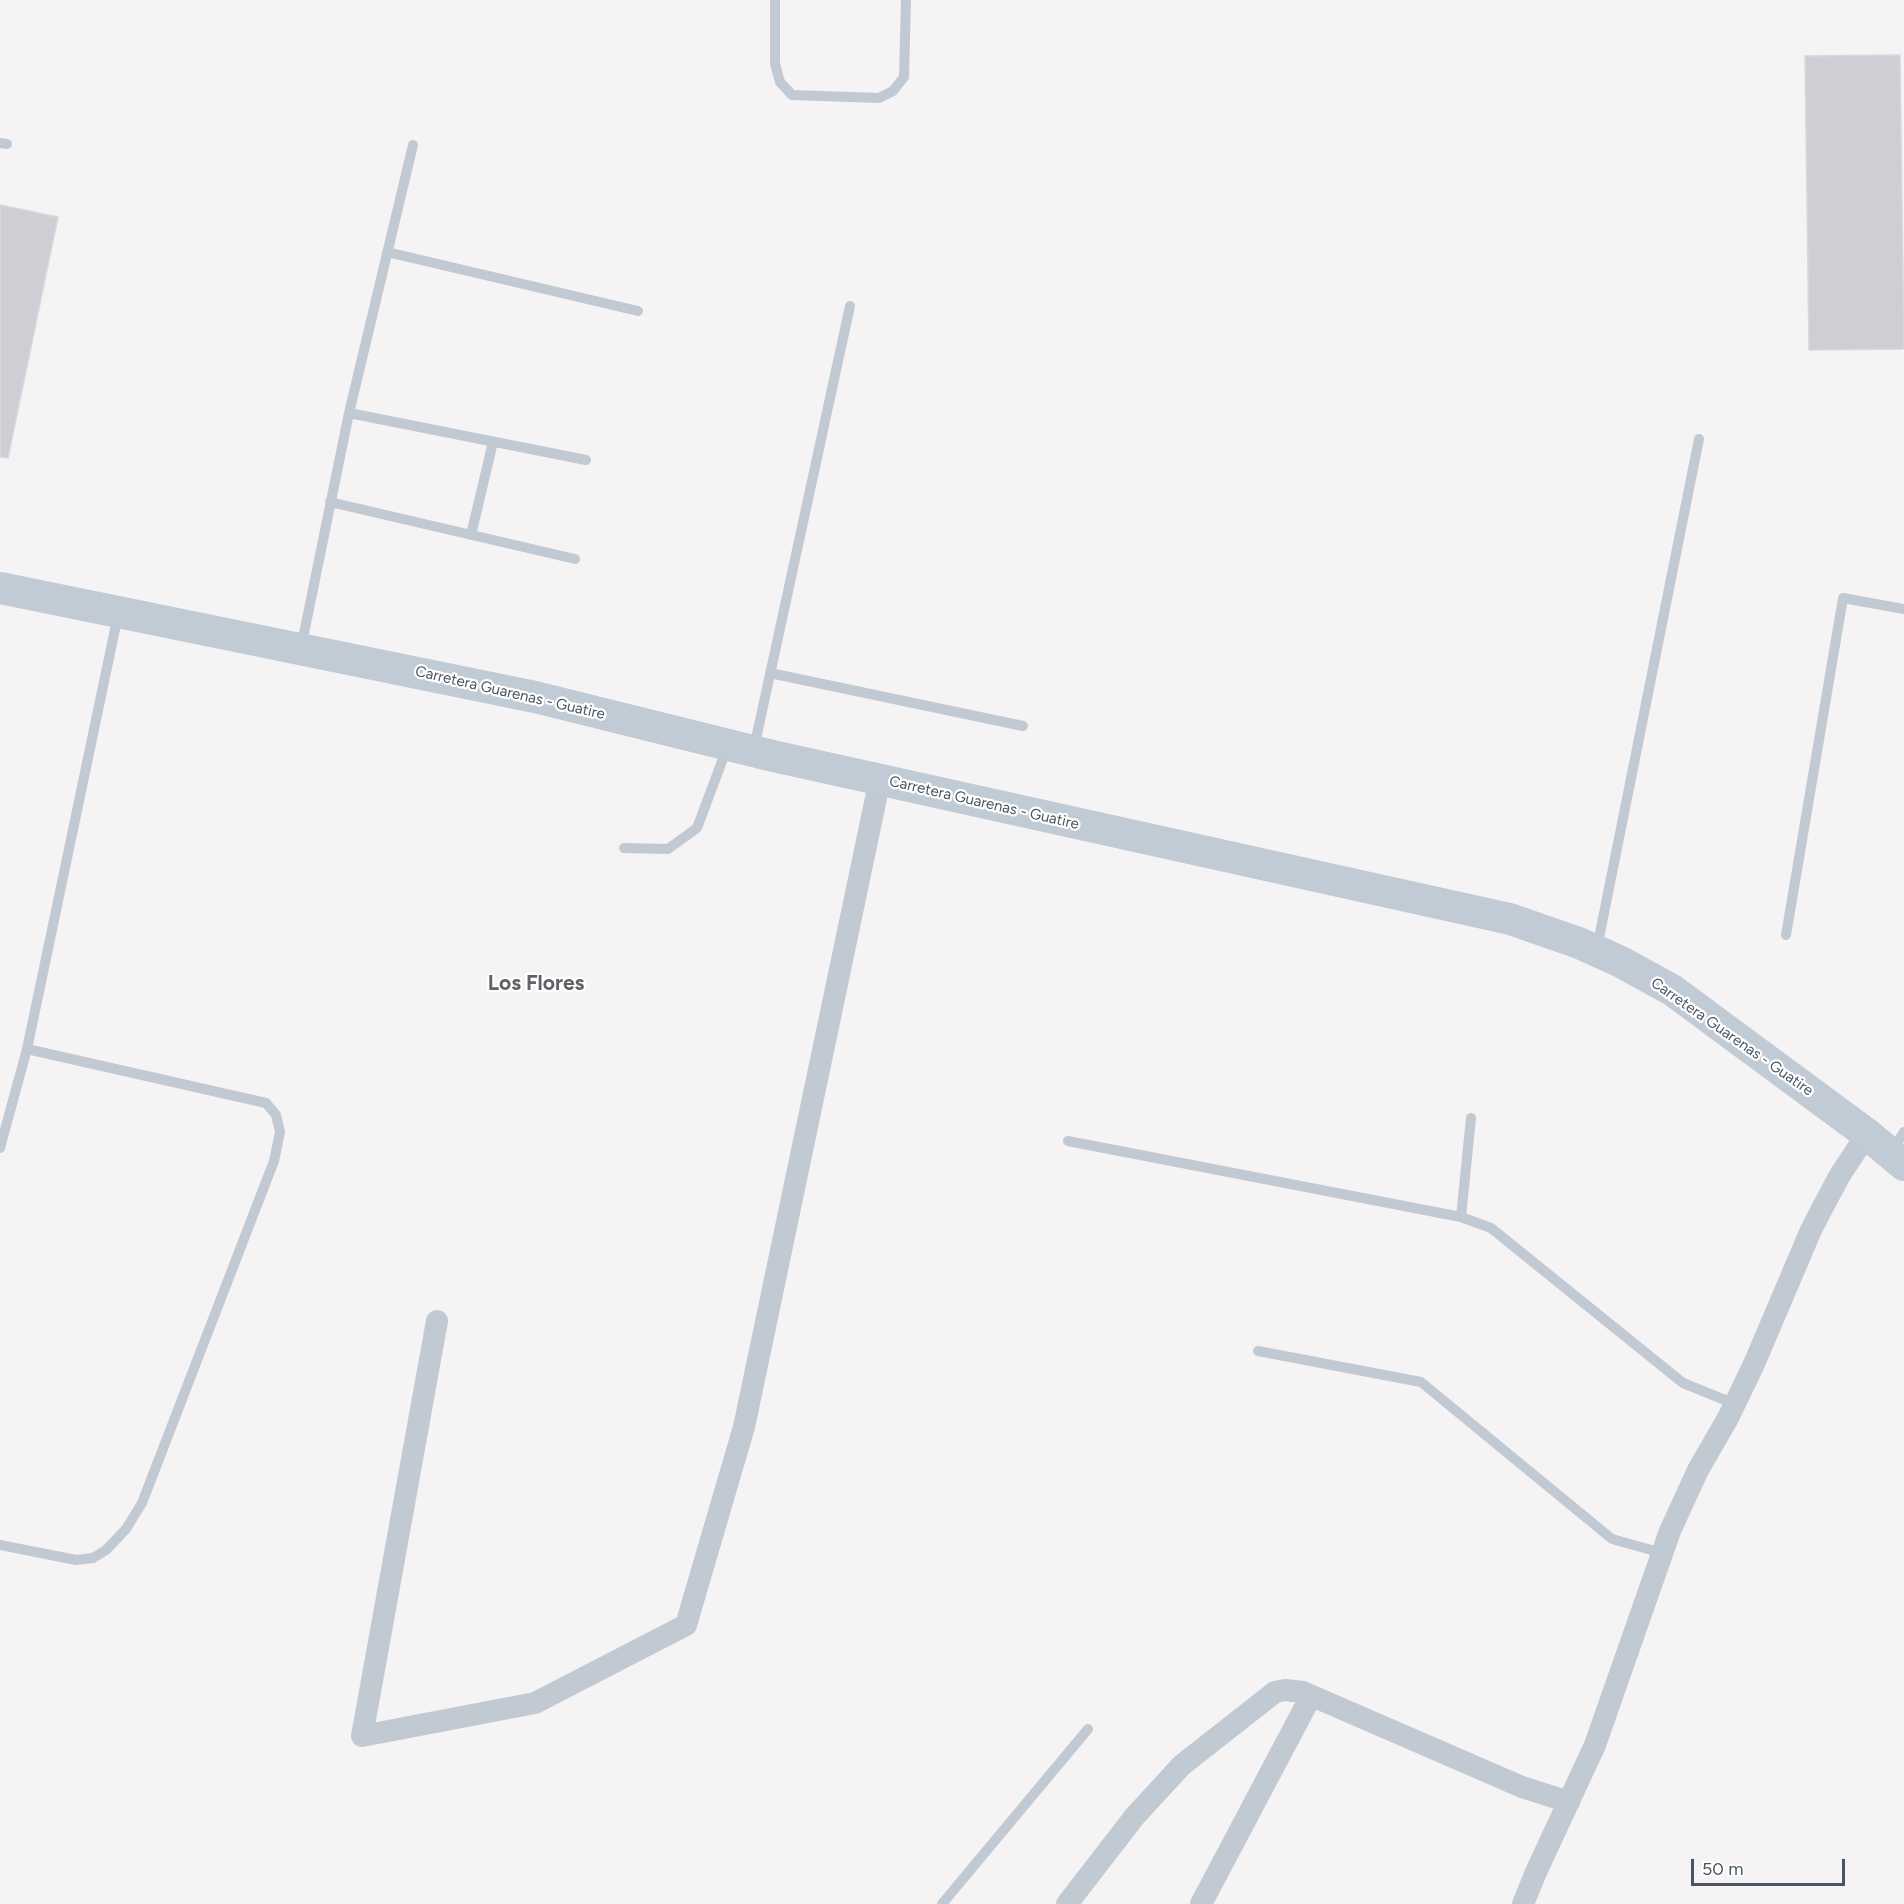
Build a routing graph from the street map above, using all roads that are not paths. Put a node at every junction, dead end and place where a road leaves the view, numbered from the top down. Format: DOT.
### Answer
graph roads {
  1 [pos="776,0"];
  2 [pos="906,0"];
  3 [pos="413,145"];
  4 [pos="387,252"];
  5 [pos="850,306"];
  6 [pos="638,310"];
  7 [pos="349,413"];
  8 [pos="1700,440"];
  9 [pos="493,442"];
  10 [pos="586,460"];
  11 [pos="330,502"];
  12 [pos="471,535"];
  13 [pos="575,559"];
  14 [pos="0,588"];
  15 [pos="1904,609"];
  16 [pos="119,612"];
  17 [pos="301,648"];
  18 [pos="770,673"];
  19 [pos="1023,726"];
  20 [pos="741,748"];
  21 [pos="880,779"];
  22 [pos="624,848"];
  23 [pos="1786,935"];
  24 [pos="1597,951"];
  25 [pos="27,1049"];
  26 [pos="1471,1118"];
  27 [pos="1068,1141"];
  28 [pos="1891,1146"];
  29 [pos="0,1148"];
  30 [pos="1461,1217"];
  31 [pos="437,1321"];
  32 [pos="1258,1352"];
  33 [pos="1735,1404"];
  34 [pos="0,1545"];
  35 [pos="1662,1553"];
  36 [pos="1311,1696"];
  37 [pos="1088,1728"];
  38 [pos="1569,1802"];
  39 [pos="942,1904"];
  40 [pos="1067,1904"];
  41 [pos="1201,1904"];
  42 [pos="1523,1904"];
  1 -- 2 [label="lane"];
  3 -- 4 [label="lane"];
  4 -- 6 [label="lane"];
  4 -- 7 [label="lane"];
  5 -- 18 [label="lane"];
  7 -- 9 [label="lane"];
  7 -- 11 [label="lane"];
  8 -- 24 [label="lane"];
  9 -- 10 [label="lane"];
  9 -- 12 [label="lane"];
  11 -- 12 [label="lane"];
  11 -- 17 [label="lane"];
  12 -- 13 [label="lane"];
  14 -- 16 [label="main road, Carretera Guarenas - Guatire"];
  15 -- 23 [label="lane"];
  16 -- 17 [label="main road, Carretera Guarenas - Guatire"];
  16 -- 25 [label="lane"];
  17 -- 20 [label="main road, Carretera Guarenas - Guatire"];
  18 -- 19 [label="lane"];
  18 -- 20 [label="lane"];
  20 -- 21 [label="main road, Carretera Guarenas - Guatire"];
  20 -- 22 [label="lane"];
  21 -- 24 [label="main road, Carretera Guarenas - Guatire"];
  21 -- 31 [label="street"];
  24 -- 28 [label="main road, Carretera Guarenas - Guatire"];
  25 -- 29 [label="lane"];
  25 -- 34 [label="lane"];
  26 -- 30 [label="lane"];
  27 -- 30 [label="lane"];
  28 -- 33 [label="street"];
  30 -- 33 [label="lane"];
  32 -- 35 [label="lane"];
  33 -- 35 [label="street"];
  35 -- 38 [label="street"];
  36 -- 38 [label="street"];
  36 -- 40 [label="street"];
  36 -- 41 [label="street"];
  37 -- 39 [label="lane"];
  38 -- 42 [label="street"];
}
